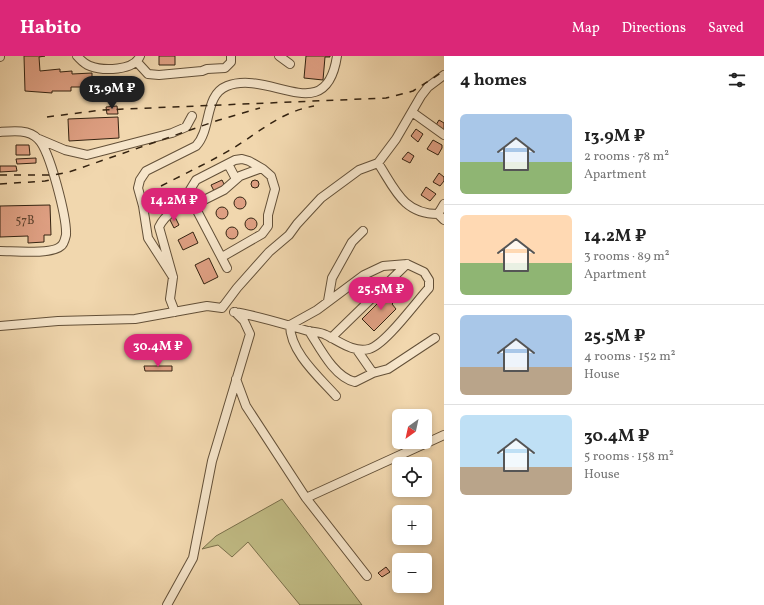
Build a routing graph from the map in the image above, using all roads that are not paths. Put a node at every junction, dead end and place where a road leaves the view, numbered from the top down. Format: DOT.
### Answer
graph roads {
  1 [pos="77,56"];
  2 [pos="231,56"];
  3 [pos="279,56"];
  4 [pos="337,56"];
  5 [pos="138,59"];
  6 [pos="290,64"];
  7 [pos="444,75"];
  8 [pos="412,112"];
  9 [pos="192,116"];
  10 [pos="0,132"];
  11 [pos="444,135"];
  12 [pos="39,139"];
  13 [pos="378,163"];
  14 [pos="228,164"];
  15 [pos="263,169"];
  16 [pos="236,179"];
  17 [pos="444,204"];
  18 [pos="194,205"];
  19 [pos="178,209"];
  20 [pos="441,217"];
  21 [pos="363,231"];
  22 [pos="0,251"];
  23 [pos="222,257"];
  24 [pos="407,264"];
  25 [pos="227,268"];
  26 [pos="173,277"];
  27 [pos="328,302"];
  28 [pos="222,308"];
  29 [pos="175,312"];
  30 [pos="234,312"];
  31 [pos="290,325"];
  32 [pos="0,326"];
  33 [pos="309,331"];
  34 [pos="332,338"];
  35 [pos="435,338"];
  36 [pos="357,350"];
  37 [pos="373,373"];
  38 [pos="236,379"];
  39 [pos="336,396"];
  40 [pos="444,435"];
  41 [pos="306,498"];
  42 [pos="367,576"];
  43 [pos="167,605"];
  1 -- 5 [label="street"];
  2 -- 5 [label="street"];
  3 -- 6 [label="street"];
  4 -- 26 [label="street"];
  7 -- 8 [label="street"];
  8 -- 11 [label="street"];
  8 -- 13 [label="street"];
  9 -- 12 [label="street"];
  10 -- 12 [label="street"];
  12 -- 22 [label="street"];
  13 -- 20 [label="street"];
  13 -- 28 [label="street"];
  14 -- 15 [label="street"];
  14 -- 16 [label="street"];
  14 -- 19 [label="street"];
  15 -- 16 [label="street"];
  15 -- 23 [label="street"];
  16 -- 18 [label="street"];
  17 -- 20 [label="street"];
  18 -- 19 [label="street"];
  18 -- 23 [label="street"];
  19 -- 26 [label="street"];
  21 -- 27 [label="street"];
  23 -- 25 [label="street"];
  24 -- 27 [label="street"];
  24 -- 34 [label="street"];
  24 -- 36 [label="street"];
  26 -- 29 [label="street"];
  27 -- 31 [label="street"];
  28 -- 29 [label="street"];
  28 -- 30 [label="street"];
  29 -- 32 [label="street"];
  30 -- 31 [label="street"];
  30 -- 38 [label="street"];
  31 -- 33 [label="street"];
  31 -- 39 [label="street"];
  33 -- 34 [label="street"];
  33 -- 37 [label="street"];
  34 -- 36 [label="street"];
  35 -- 37 [label="street"];
  36 -- 37 [label="street"];
  38 -- 41 [label="street"];
  38 -- 43 [label="street"];
  40 -- 41 [label="street"];
  41 -- 42 [label="street"];
}
